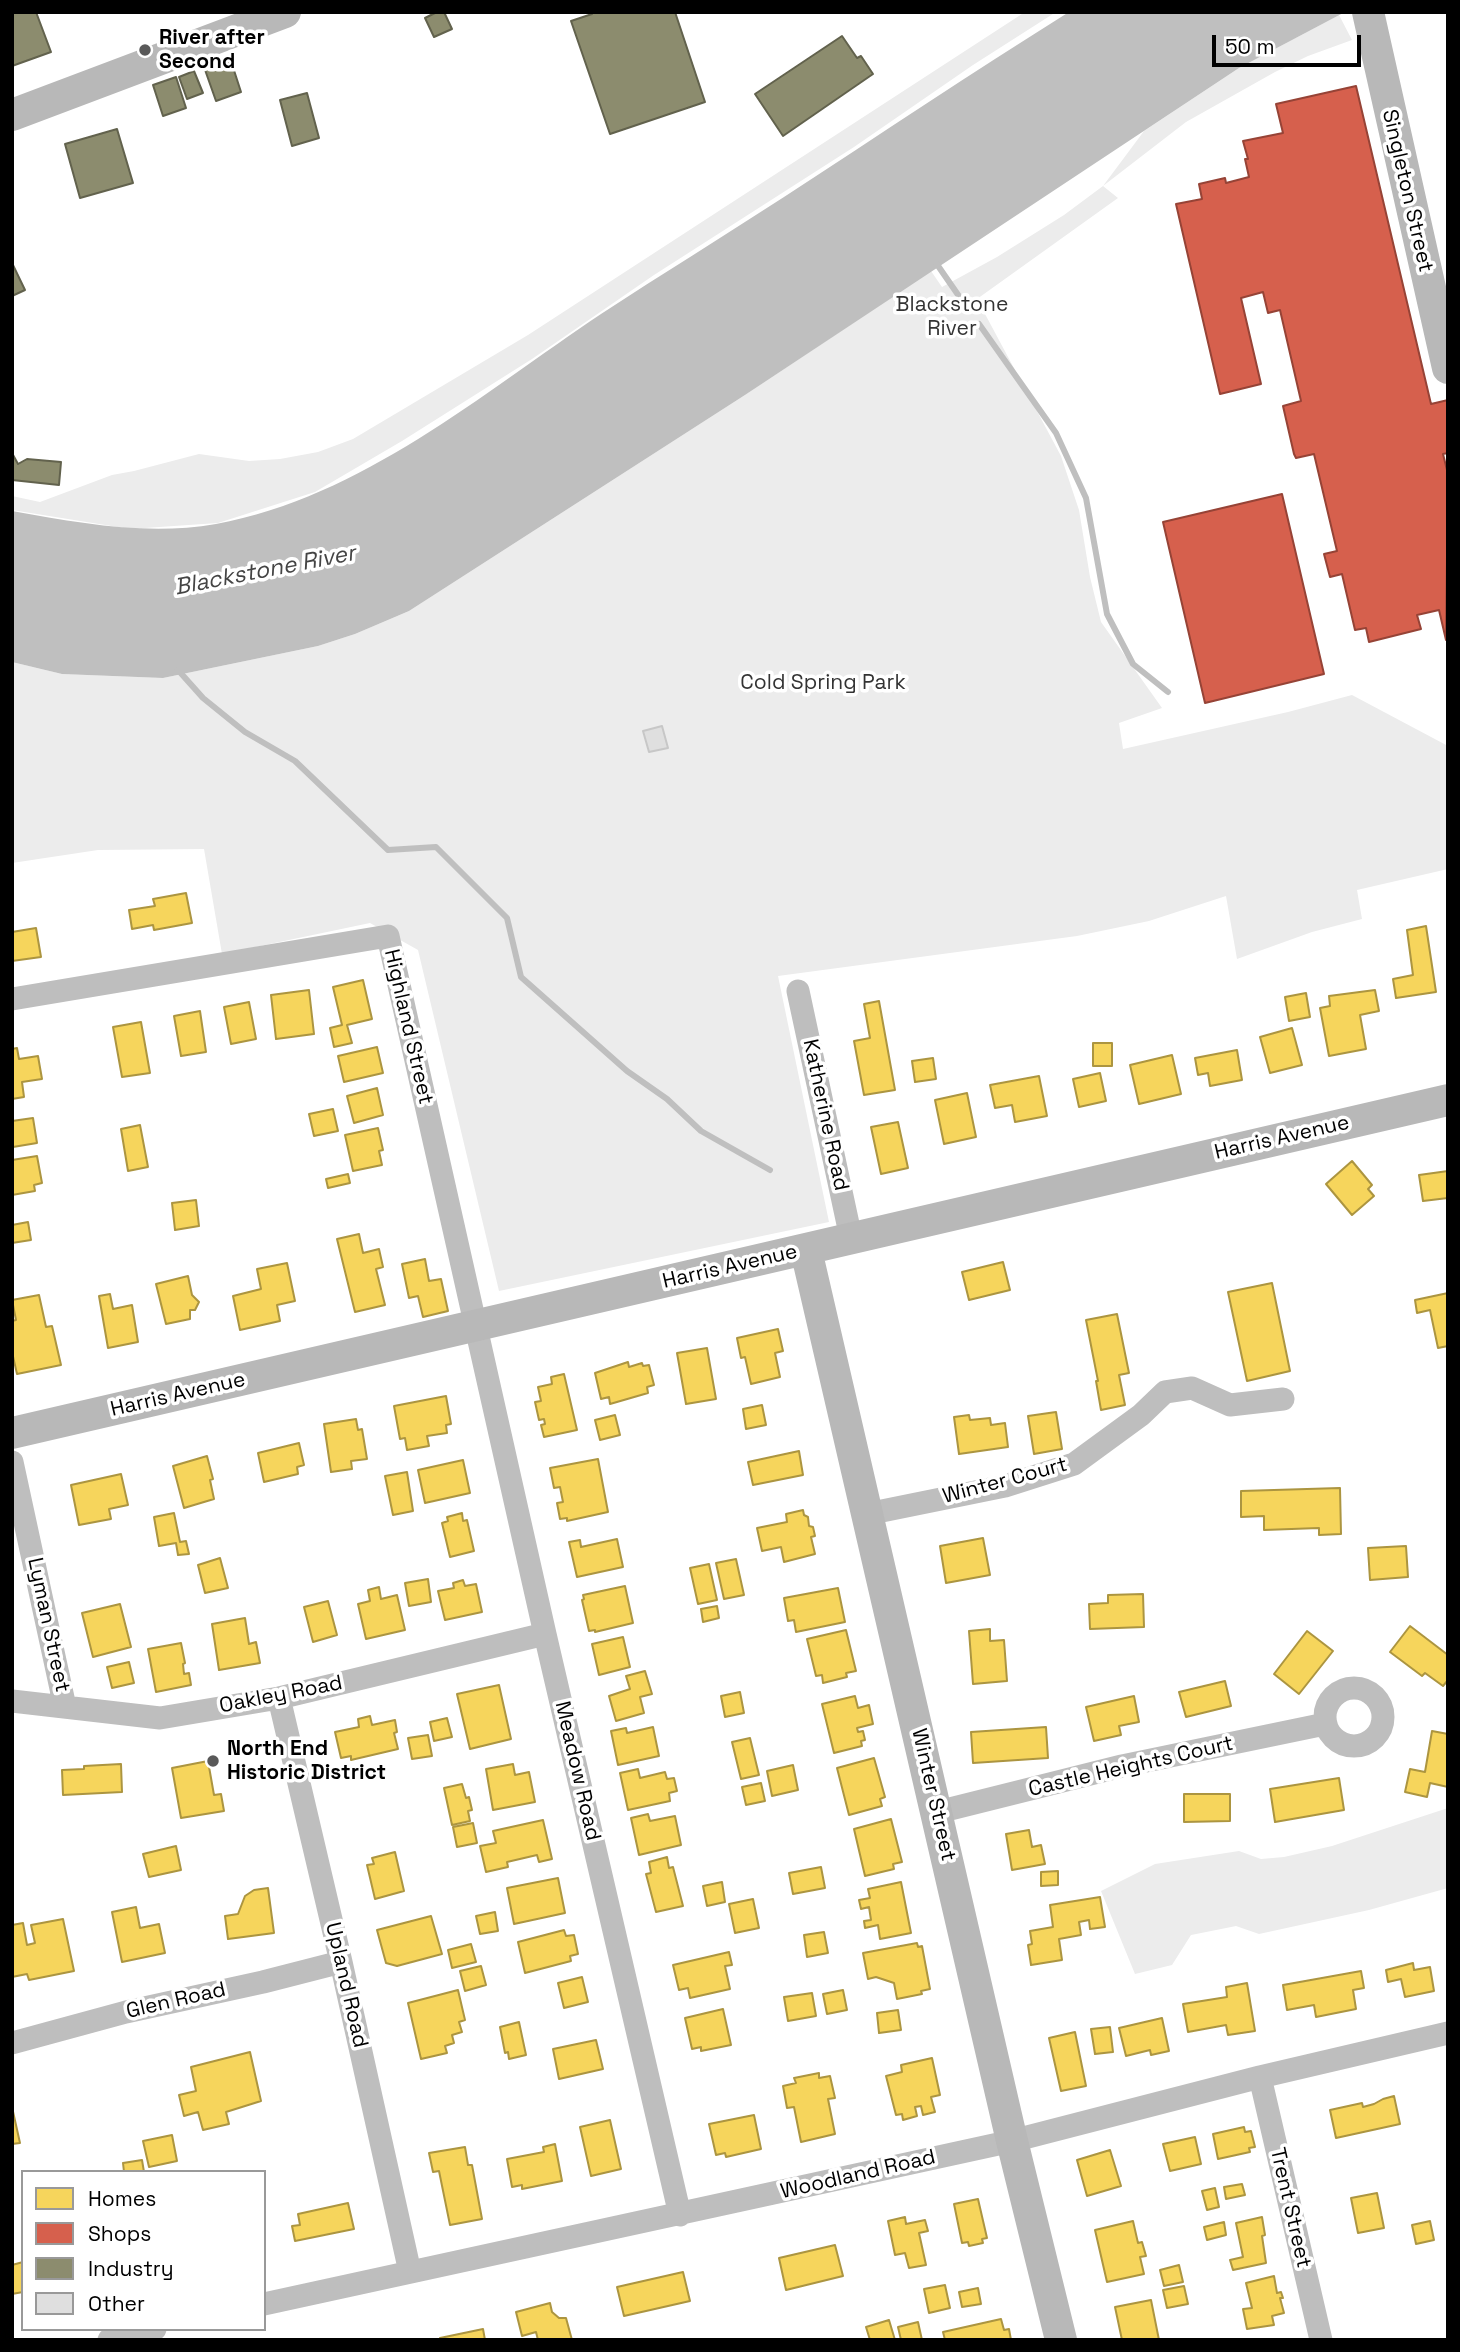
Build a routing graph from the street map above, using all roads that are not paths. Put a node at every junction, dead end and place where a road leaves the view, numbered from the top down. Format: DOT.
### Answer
graph roads {
  1 [pos="285,12"];
  2 [pos="1369,19"];
  3 [pos="231,22"];
  4 [pos="12,115"];
  5 [pos="1448,368"];
  6 [pos="798,991"];
  7 [pos="12,999"];
  8 [pos="1448,1100"];
  9 [pos="851,1238"];
  10 [pos="806,1250"];
  11 [pos="476,1326"];
  12 [pos="1283,1399"];
  13 [pos="12,1433"];
  14 [pos="12,1462"];
  15 [pos="867,1514"];
  16 [pos="545,1634"];
  17 [pos="279,1698"];
  18 [pos="12,1701"];
  19 [pos="65,1707"];
  20 [pos="1325,1724"];
  21 [pos="938,1812"];
  22 [pos="341,1962"];
  23 [pos="1448,2033"];
  24 [pos="12,2043"];
  25 [pos="1260,2077"];
  26 [pos="1012,2141"];
  27 [pos="680,2215"];
  28 [pos="410,2272"];
  29 [pos="266,2304"];
  30 [pos="147,2331"];
  31 [pos="110,2340"];
  32 [pos="1061,2340"];
  33 [pos="1321,2340"];
  1 -- 3 [label="main road"];
  2 -- 5 [label="main road, Singleton Street"];
  3 -- 4 [label="main road"];
  6 -- 9 [label="street, Katherine Road"];
  7 -- 11 [label="street, Highland Street"];
  8 -- 9 [label="main road, Harris Avenue"];
  9 -- 10 [label="main road, Harris Avenue"];
  10 -- 11 [label="main road, Harris Avenue"];
  10 -- 15 [label="main road, Winter Street"];
  11 -- 13 [label="main road, Harris Avenue"];
  11 -- 16 [label="street, Meadow Road"];
  12 -- 15 [label="street, Winter Court"];
  14 -- 19 [label="street, Lyman Street"];
  15 -- 21 [label="main road, Winter Street"];
  16 -- 17 [label="street, Oakley Road"];
  16 -- 27 [label="street, Meadow Road"];
  17 -- 19 [label="street, Oakley Road"];
  17 -- 22 [label="street, Upland Road"];
  18 -- 19 [label="street, Oakley Road"];
  20 -- 21 [label="street, Castle Heights Court"];
  21 -- 26 [label="main road, Winter Street"];
  22 -- 24 [label="street, Glen Road"];
  22 -- 28 [label="street, Upland Road"];
  23 -- 25 [label="street, Woodland Road"];
  25 -- 26 [label="street, Woodland Road"];
  25 -- 33 [label="street, Trent Street"];
  26 -- 27 [label="street, Woodland Road"];
  26 -- 32 [label="main road, Winter Street"];
  27 -- 28 [label="street, Woodland Road"];
  28 -- 29 [label="street, Woodland Road"];
  30 -- 31 [label="street"];
}
